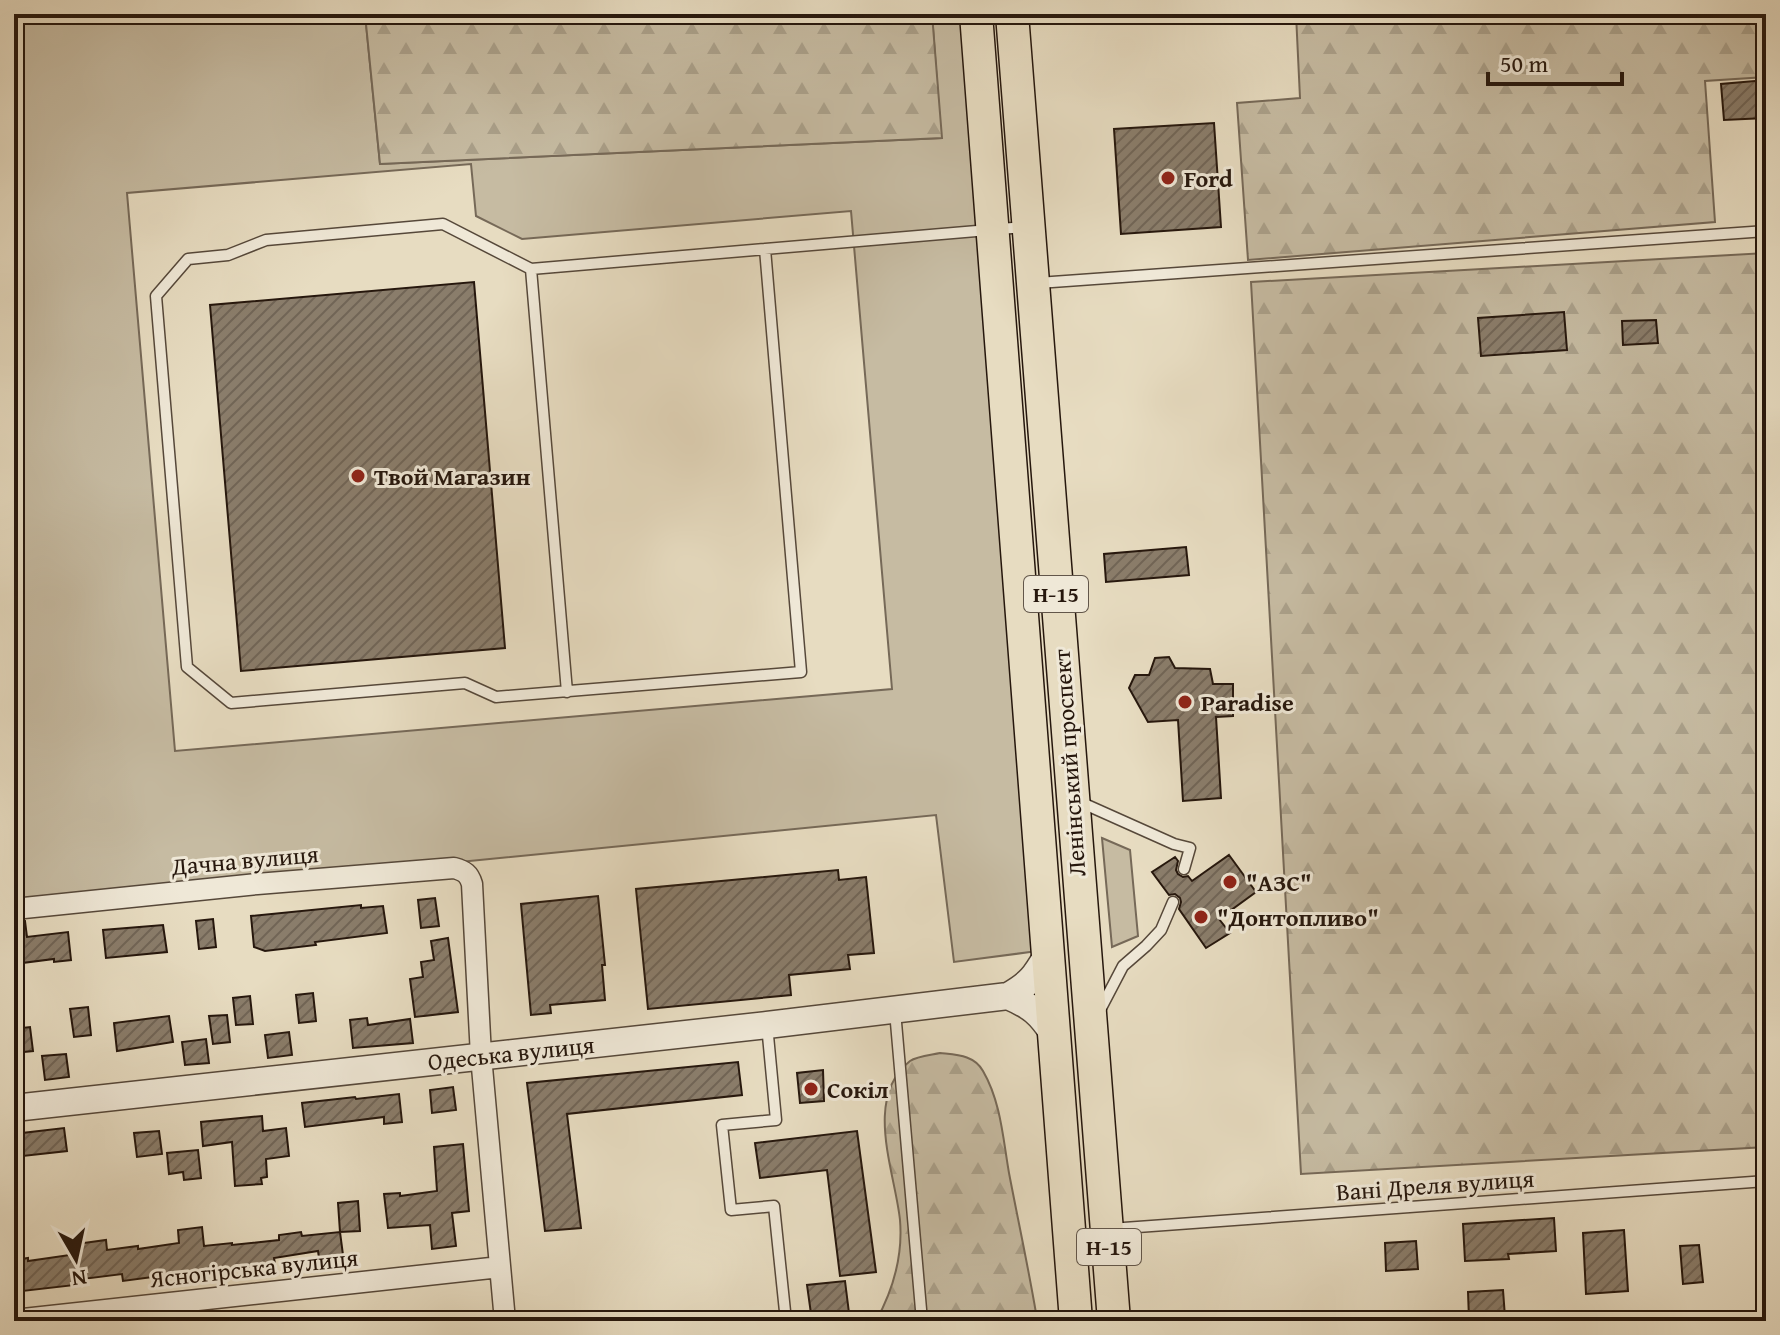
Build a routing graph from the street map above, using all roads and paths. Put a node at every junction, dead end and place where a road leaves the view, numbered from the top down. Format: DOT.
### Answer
graph roads {
  1 [pos="976,14"];
  2 [pos="1012,14"];
  3 [pos="1028,226"];
  4 [pos="994,229"];
  5 [pos="1766,231"];
  6 [pos="765,249"];
  7 [pos="531,269"];
  8 [pos="1032,283"];
  9 [pos="567,692"];
  10 [pos="1072,798"];
  11 [pos="1184,869"];
  12 [pos="1173,902"];
  13 [pos="14,909"];
  14 [pos="1048,954"];
  15 [pos="1008,996"];
  16 [pos="895,1009"];
  17 [pos="767,1025"];
  18 [pos="1090,1030"];
  19 [pos="1054,1035"];
  20 [pos="481,1056"];
  21 [pos="14,1108"];
  22 [pos="1101,1174"];
  23 [pos="1065,1178"];
  24 [pos="1766,1181"];
  25 [pos="1107,1229"];
  26 [pos="500,1267"];
  27 [pos="14,1320"];
  28 [pos="505,1321"];
  29 [pos="786,1321"];
  30 [pos="922,1321"];
  31 [pos="1076,1321"];
  32 [pos="1114,1321"];
  1 -- 4 [label="main road, Ленінський проспект / Н-15"];
  2 -- 3 [label="main road, Ленінський проспект / Н-15"];
  3 -- 4 [label="lane"];
  3 -- 8 [label="main road, Ленінський проспект / Н-15"];
  4 -- 6 [label="lane"];
  4 -- 14 [label="main road, Ленінський проспект / Н-15"];
  5 -- 8 [label="lane"];
  6 -- 7 [label="lane"];
  6 -- 9 [label="lane"];
  7 -- 9 [label="lane"];
  7 -- 9 [label="lane"];
  8 -- 10 [label="main road, Ленінський проспект / Н-15"];
  10 -- 11 [label="lane"];
  10 -- 18 [label="main road, Ленінський проспект / Н-15"];
  12 -- 18 [label="lane"];
  13 -- 20 [label="street, Дачна вулиця"];
  14 -- 15 [label="street"];
  14 -- 19 [label="main road, Ленінський проспект / Н-15"];
  15 -- 16 [label="street, Одеська вулиця"];
  15 -- 19 [label="street"];
  16 -- 17 [label="street, Одеська вулиця"];
  16 -- 30 [label="lane"];
  17 -- 20 [label="street, Одеська вулиця"];
  17 -- 29 [label="lane"];
  18 -- 22 [label="main road, Ленінський проспект / Н-15"];
  19 -- 23 [label="main road, Ленінський проспект / Н-15"];
  20 -- 21 [label="street, Одеська вулиця"];
  20 -- 26 [label="street"];
  22 -- 23 [label="main road"];
  22 -- 25 [label="main road, Ленінський проспект / Н-15"];
  23 -- 31 [label="main road, Ленінський проспект / Н-15"];
  24 -- 25 [label="lane, Вані Дреля вулиця"];
  25 -- 32 [label="main road, Ленінський проспект / Н-15"];
  26 -- 27 [label="street, Ясногірська вулиця"];
  26 -- 28 [label="street"];
}
